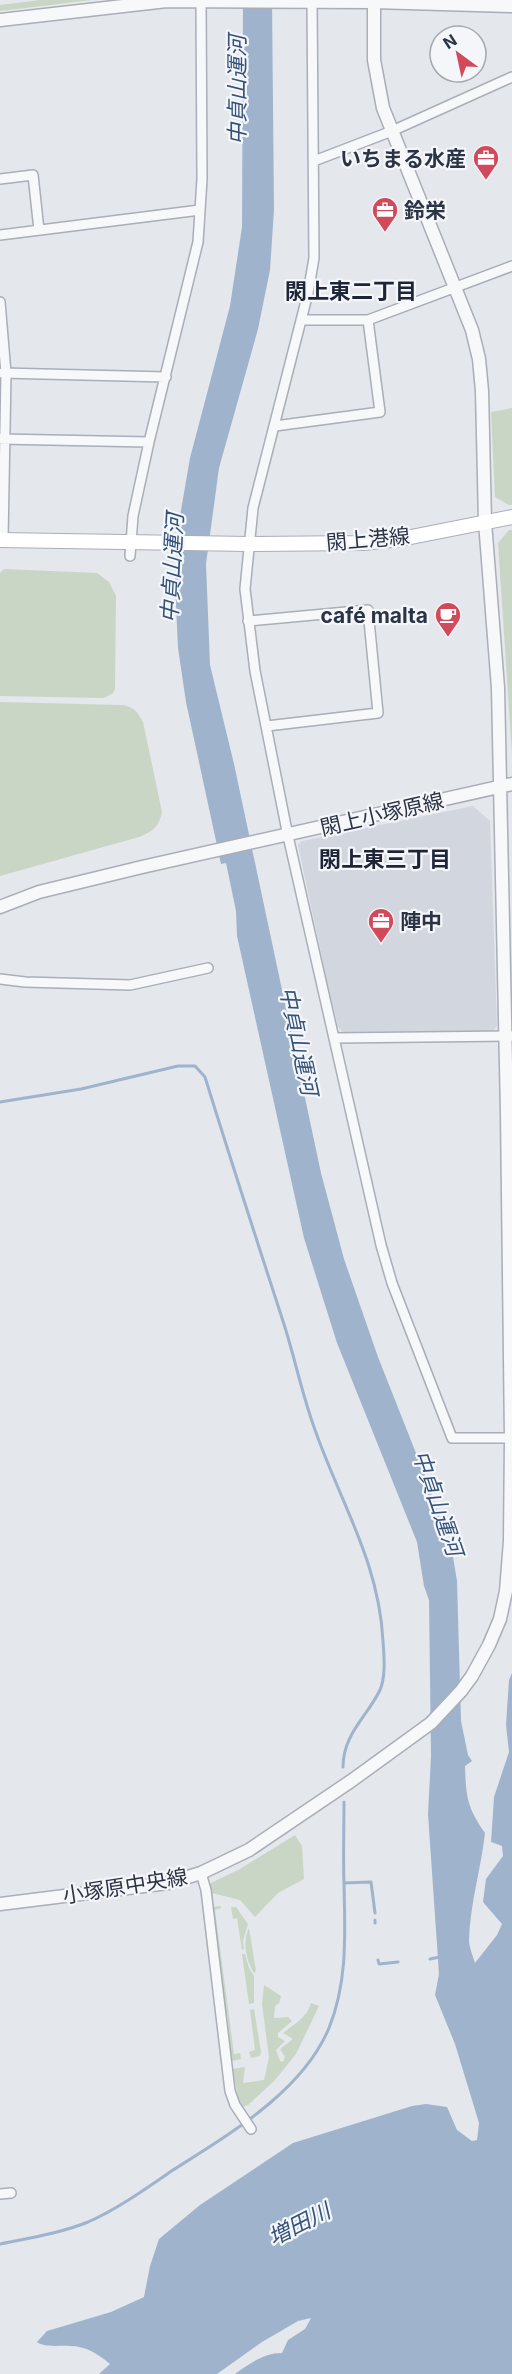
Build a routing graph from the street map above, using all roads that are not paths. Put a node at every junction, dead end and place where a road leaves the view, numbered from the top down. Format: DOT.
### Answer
graph roads {
  1 [pos="201,1"];
  2 [pos="222,1"];
  3 [pos="290,1"];
  4 [pos="374,1"];
  5 [pos="312,2"];
  6 [pos="512,6"];
  7 [pos="0,20"];
  8 [pos="512,77"];
  9 [pos="392,131"];
  10 [pos="315,161"];
  11 [pos="0,179"];
  12 [pos="200,210"];
  13 [pos="39,230"];
  14 [pos="0,235"];
  15 [pos="512,266"];
  16 [pos="456,289"];
  17 [pos="0,302"];
  18 [pos="302,320"];
  19 [pos="368,320"];
  20 [pos="3,373"];
  21 [pos="166,377"];
  22 [pos="274,426"];
  23 [pos="2,439"];
  24 [pos="149,442"];
  25 [pos="512,517"];
  26 [pos="484,522"];
  27 [pos="2,540"];
  28 [pos="249,544"];
  29 [pos="130,549"];
  30 [pos="248,621"];
  31 [pos="267,726"];
  32 [pos="506,785"];
  33 [pos="288,836"];
  34 [pos="507,880"];
  35 [pos="0,907"];
  36 [pos="208,968"];
  37 [pos="0,979"];
  38 [pos="508,1036"];
  39 [pos="334,1038"];
  40 [pos="511,1438"];
  41 [pos="201,1873"];
  42 [pos="0,1904"];
  43 [pos="249,2127"];
  44 [pos="11,2193"];
  45 [pos="0,2194"];
  1 -- 2 [label="street"];
  1 -- 7 [label="street"];
  1 -- 12 [label="street"];
  2 -- 3 [label="street"];
  3 -- 5 [label="street"];
  4 -- 5 [label="street"];
  4 -- 6 [label="street"];
  4 -- 9 [label="street"];
  5 -- 10 [label="street"];
  8 -- 9 [label="street"];
  9 -- 10 [label="street"];
  9 -- 16 [label="street"];
  10 -- 18 [label="street"];
  11 -- 13 [label="street"];
  12 -- 13 [label="street"];
  12 -- 21 [label="street"];
  13 -- 14 [label="street"];
  15 -- 16 [label="street"];
  16 -- 19 [label="street"];
  16 -- 26 [label="street"];
  17 -- 20 [label="street"];
  18 -- 19 [label="street"];
  18 -- 22 [label="street"];
  19 -- 22 [label="street"];
  20 -- 21 [label="street"];
  20 -- 23 [label="street"];
  21 -- 24 [label="street"];
  22 -- 28 [label="street"];
  23 -- 24 [label="street"];
  23 -- 27 [label="street"];
  24 -- 29 [label="street"];
  25 -- 26 [label="main road, 閖上港線"];
  26 -- 28 [label="main road, 閖上港線"];
  26 -- 32 [label="street"];
  27 -- 29 [label="main road"];
  28 -- 29 [label="main road, 閖上港線"];
  28 -- 30 [label="street"];
  30 -- 31 [label="street"];
  30 -- 31 [label="street"];
  31 -- 33 [label="street"];
  32 -- 33 [label="street, 閖上小塚原線"];
  32 -- 34 [label="street"];
  33 -- 35 [label="street, 閖上小塚原線"];
  33 -- 39 [label="street"];
  34 -- 38 [label="street"];
  36 -- 37 [label="street"];
  38 -- 39 [label="street"];
  38 -- 40 [label="street"];
  39 -- 40 [label="street"];
  40 -- 41 [label="street, 小塚原中央線"];
  41 -- 42 [label="street, 小塚原中央線"];
  41 -- 43 [label="street"];
  44 -- 45 [label="street"];
}
